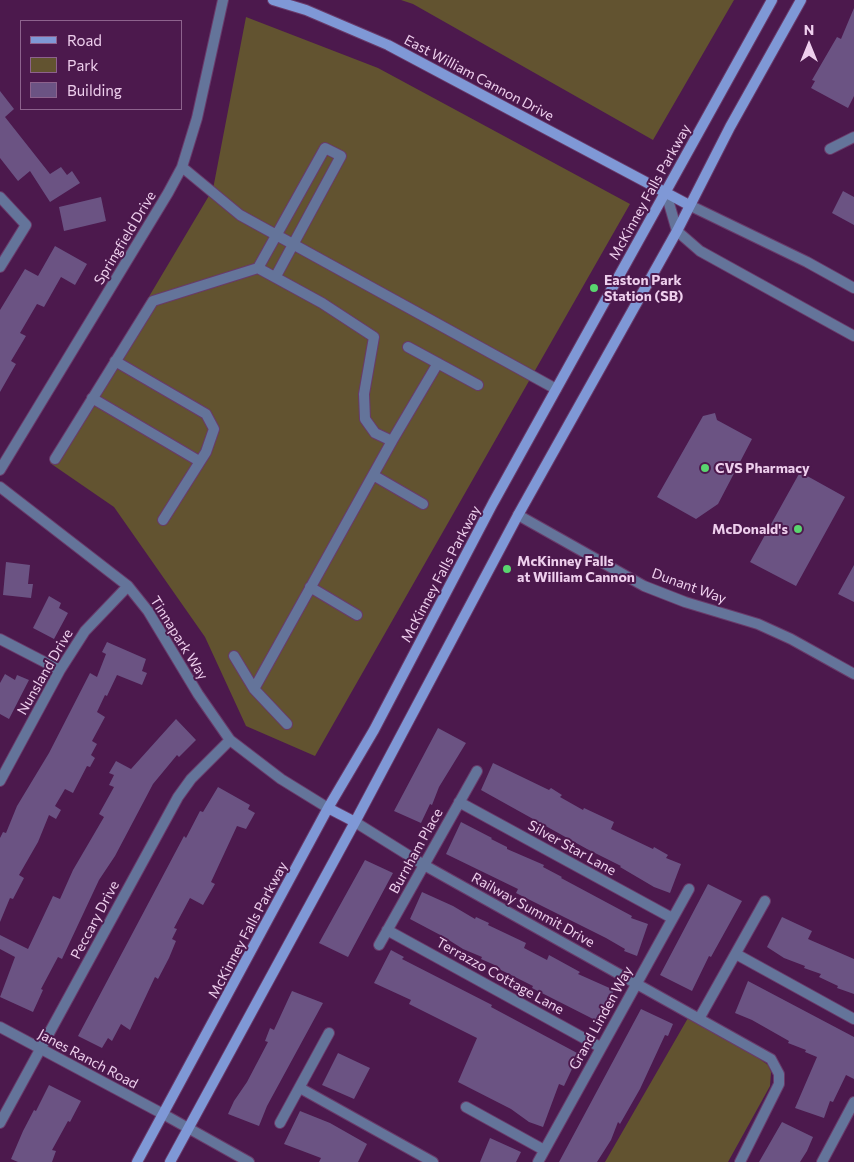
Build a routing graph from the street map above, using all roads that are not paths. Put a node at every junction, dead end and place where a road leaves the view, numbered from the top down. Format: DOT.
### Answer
graph roads {
  1 [pos="223,0"];
  2 [pos="273,0"];
  3 [pos="772,0"];
  4 [pos="801,0"];
  5 [pos="854,137"];
  6 [pos="830,149"];
  7 [pos="182,166"];
  8 [pos="666,194"];
  9 [pos="0,197"];
  10 [pos="689,206"];
  11 [pos="677,231"];
  12 [pos="276,235"];
  13 [pos="293,245"];
  14 [pos="0,267"];
  15 [pos="258,268"];
  16 [pos="276,276"];
  17 [pos="854,288"];
  18 [pos="854,336"];
  19 [pos="408,347"];
  20 [pos="115,361"];
  21 [pos="438,363"];
  22 [pos="478,385"];
  23 [pos="556,389"];
  24 [pos="92,398"];
  25 [pos="392,441"];
  26 [pos="55,459"];
  27 [pos="199,461"];
  28 [pos="0,470"];
  29 [pos="373,475"];
  30 [pos="0,487"];
  31 [pos="422,504"];
  32 [pos="518,515"];
  33 [pos="163,520"];
  34 [pos="128,586"];
  35 [pos="310,586"];
  36 [pos="356,615"];
  37 [pos="0,639"];
  38 [pos="234,656"];
  39 [pos="60,670"];
  40 [pos="854,674"];
  41 [pos="254,689"];
  42 [pos="287,724"];
  43 [pos="230,740"];
  44 [pos="477,772"];
  45 [pos="0,781"];
  46 [pos="460,802"];
  47 [pos="328,808"];
  48 [pos="355,822"];
  49 [pos="424,865"];
  50 [pos="689,889"];
  51 [pos="765,902"];
  52 [pos="672,918"];
  53 [pos="387,930"];
  54 [pos="379,945"];
  55 [pos="736,954"];
  56 [pos="636,982"];
  57 [pos="700,1017"];
  58 [pos="854,1019"];
  59 [pos="0,1027"];
  60 [pos="329,1033"];
  61 [pos="600,1047"];
  62 [pos="41,1050"];
  63 [pos="300,1088"];
  64 [pos="854,1102"];
  65 [pos="466,1107"];
  66 [pos="163,1114"];
  67 [pos="0,1123"];
  68 [pos="280,1124"];
  69 [pos="188,1128"];
  70 [pos="544,1150"];
  71 [pos="137,1162"];
  72 [pos="170,1162"];
  73 [pos="249,1162"];
  74 [pos="433,1162"];
  75 [pos="538,1162"];
  76 [pos="740,1162"];
  77 [pos="822,1162"];
  1 -- 7 [label="street, Springfield Drive"];
  2 -- 8 [label="main road, East William Cannon Drive"];
  3 -- 8 [label="main road, McKinney Falls Parkway"];
  4 -- 10 [label="main road"];
  5 -- 6 [label="street"];
  7 -- 12 [label="street"];
  7 -- 28 [label="street, Springfield Drive"];
  8 -- 10 [label="main road, East William Cannon Drive"];
  8 -- 11 [label="street"];
  8 -- 23 [label="main road, McKinney Falls Parkway"];
  9 -- 14 [label="street"];
  10 -- 11 [label="main road"];
  10 -- 17 [label="street, East William Cannon Drive"];
  11 -- 18 [label="street"];
  11 -- 32 [label="main road"];
  12 -- 13 [label="street"];
  12 -- 13 [label="street"];
  12 -- 15 [label="street"];
  13 -- 16 [label="street"];
  13 -- 23 [label="street"];
  15 -- 16 [label="street"];
  15 -- 20 [label="street"];
  16 -- 25 [label="street"];
  19 -- 21 [label="street"];
  20 -- 24 [label="street"];
  20 -- 27 [label="street"];
  21 -- 22 [label="street"];
  21 -- 25 [label="street"];
  23 -- 47 [label="main road, McKinney Falls Parkway"];
  24 -- 26 [label="street"];
  24 -- 27 [label="street"];
  25 -- 29 [label="street"];
  27 -- 33 [label="street"];
  29 -- 31 [label="street"];
  29 -- 35 [label="street"];
  30 -- 34 [label="street, Tinnapark Way"];
  32 -- 40 [label="street, Dunant Way"];
  32 -- 48 [label="main road"];
  34 -- 39 [label="street, Nunsland Drive"];
  34 -- 43 [label="street, Tinnapark Way"];
  35 -- 36 [label="street"];
  35 -- 41 [label="street"];
  37 -- 39 [label="street"];
  38 -- 41 [label="street"];
  39 -- 45 [label="street, Nunsland Drive"];
  41 -- 42 [label="street"];
  43 -- 47 [label="street, Tinnapark Way"];
  43 -- 62 [label="street, Peccary Drive"];
  44 -- 46 [label="street, Burnham Place"];
  46 -- 49 [label="street, Burnham Place"];
  46 -- 52 [label="street, Silver Star Lane"];
  47 -- 48 [label="main road"];
  47 -- 66 [label="main road, McKinney Falls Parkway"];
  48 -- 49 [label="street, Railway Summit Drive"];
  48 -- 69 [label="main road"];
  49 -- 53 [label="street, Burnham Place"];
  49 -- 56 [label="street, Railway Summit Drive"];
  50 -- 52 [label="street, Grand Linden Way"];
  51 -- 55 [label="street"];
  52 -- 56 [label="street, Grand Linden Way"];
  53 -- 54 [label="street, Burnham Place"];
  53 -- 61 [label="street, Terrazzo Cottage Lane"];
  55 -- 57 [label="street"];
  55 -- 58 [label="street"];
  56 -- 57 [label="street, Railway Summit Drive"];
  56 -- 61 [label="street, Grand Linden Way"];
  57 -- 76 [label="street, Railway Summit Drive"];
  59 -- 62 [label="street, Janes Ranch Road"];
  60 -- 63 [label="street"];
  61 -- 70 [label="street, Grand Linden Way"];
  62 -- 66 [label="street, Janes Ranch Road"];
  62 -- 67 [label="street, Peccary Drive"];
  63 -- 68 [label="street"];
  63 -- 74 [label="street"];
  64 -- 77 [label="street"];
  65 -- 70 [label="street"];
  66 -- 69 [label="street, Janes Ranch Road"];
  66 -- 71 [label="main road, McKinney Falls Parkway"];
  69 -- 72 [label="main road"];
  69 -- 73 [label="street, Janes Ranch Road"];
  70 -- 75 [label="street, Grand Linden Way"];
}
